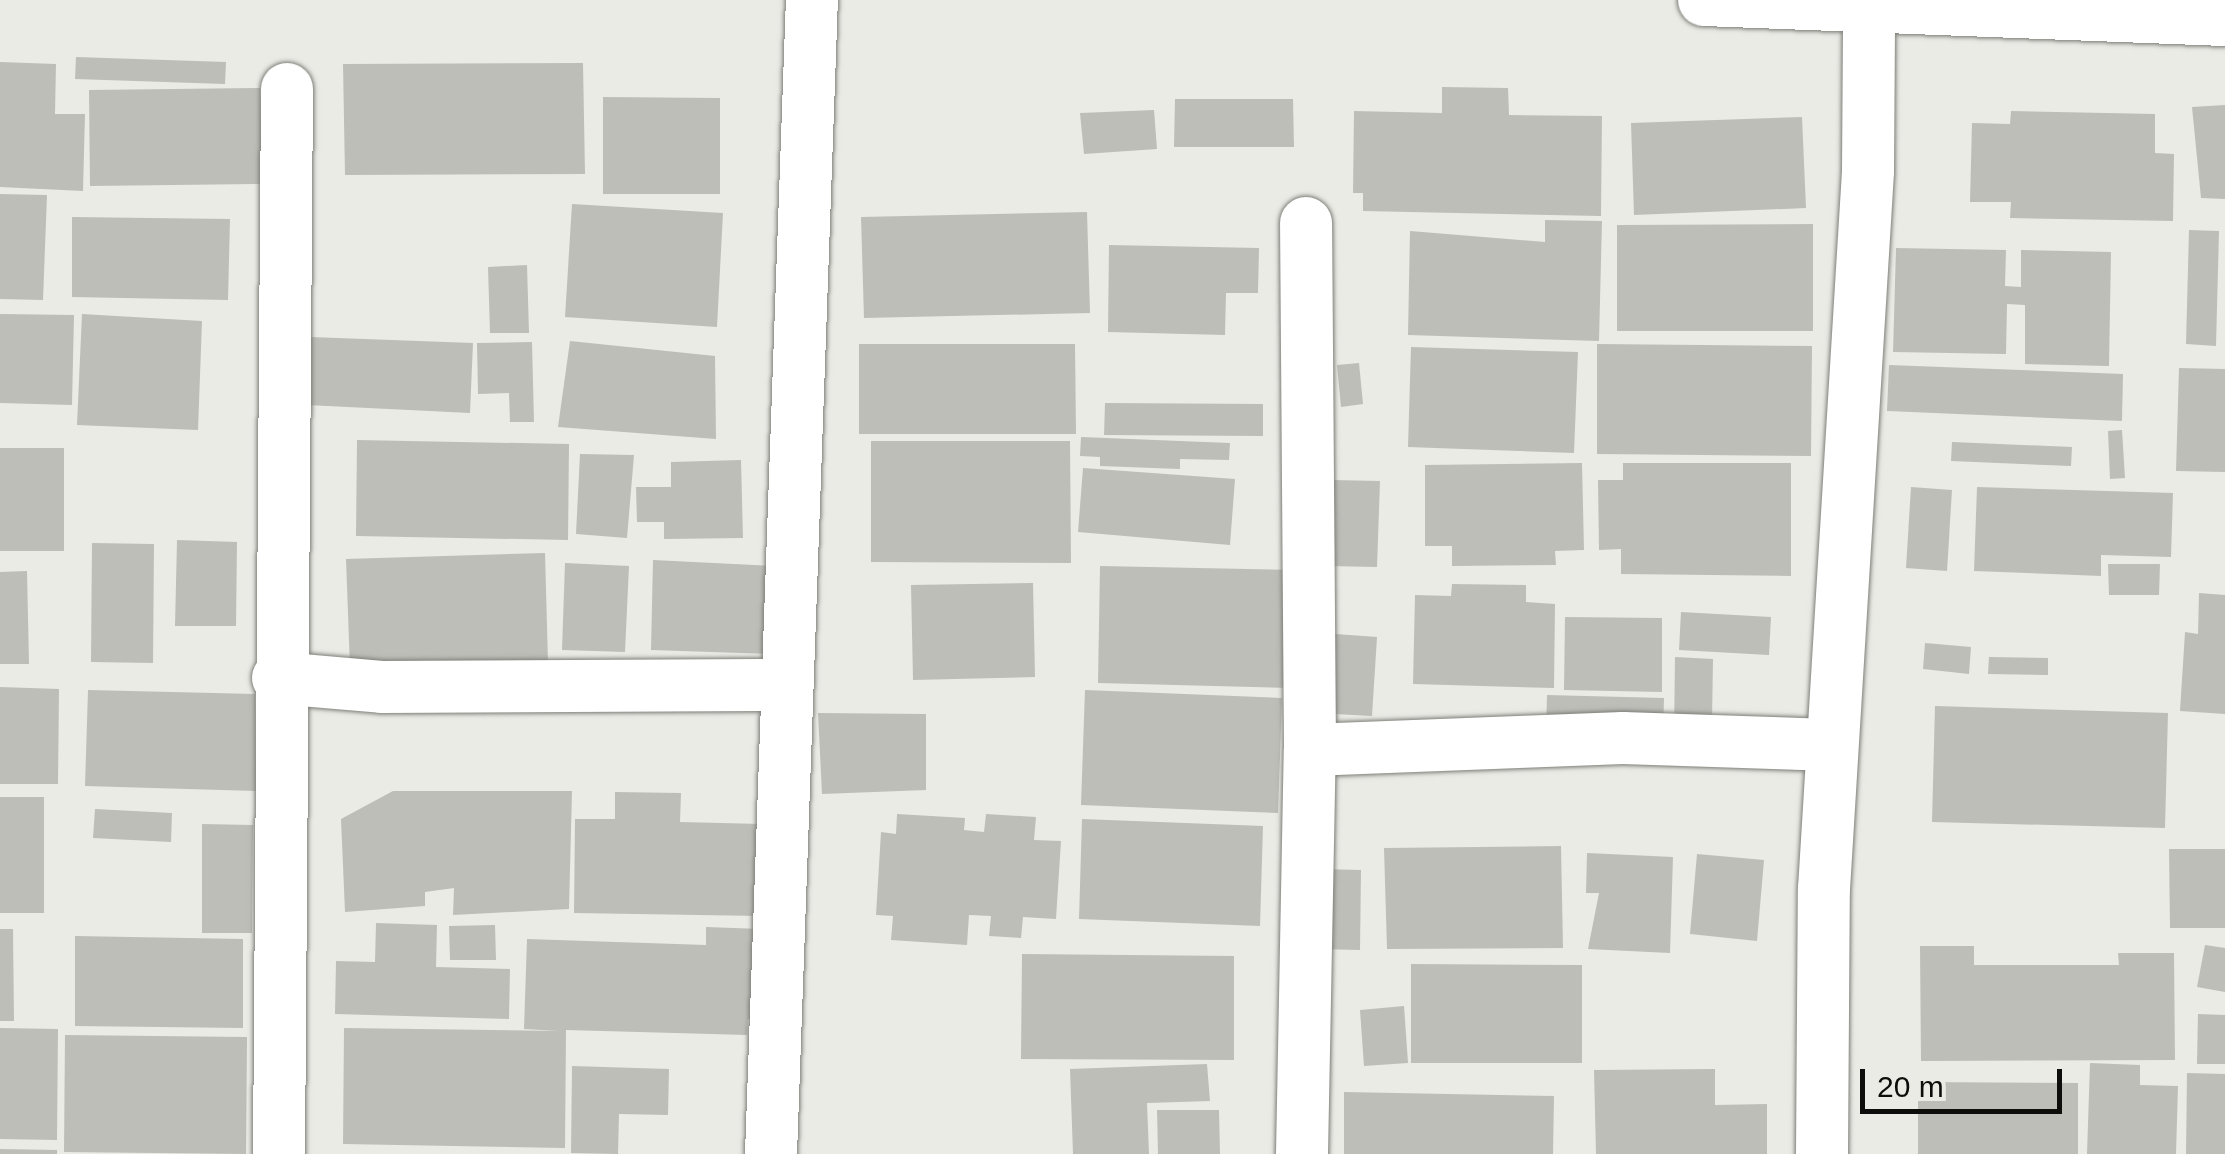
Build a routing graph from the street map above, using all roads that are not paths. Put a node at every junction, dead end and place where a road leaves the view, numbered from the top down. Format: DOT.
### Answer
graph roads {
  1 [pos="812,0"];
  2 [pos="1704,0"];
  3 [pos="1868,11"];
  4 [pos="2225,20"];
  5 [pos="287,89"];
  6 [pos="1306,223"];
  7 [pos="278,678"];
  8 [pos="785,686"];
  9 [pos="1830,745"];
  10 [pos="1310,750"];
  11 [pos="279,1154"];
  12 [pos="771,1154"];
  13 [pos="1302,1154"];
  14 [pos="1822,1154"];
  1 -- 8 [label="street"];
  2 -- 3 [label="street"];
  3 -- 4 [label="street"];
  3 -- 9 [label="street"];
  5 -- 7 [label="street"];
  6 -- 10 [label="street"];
  7 -- 8 [label="street"];
  7 -- 11 [label="street"];
  8 -- 12 [label="street"];
  9 -- 10 [label="street"];
  9 -- 14 [label="street"];
  10 -- 13 [label="street"];
}
